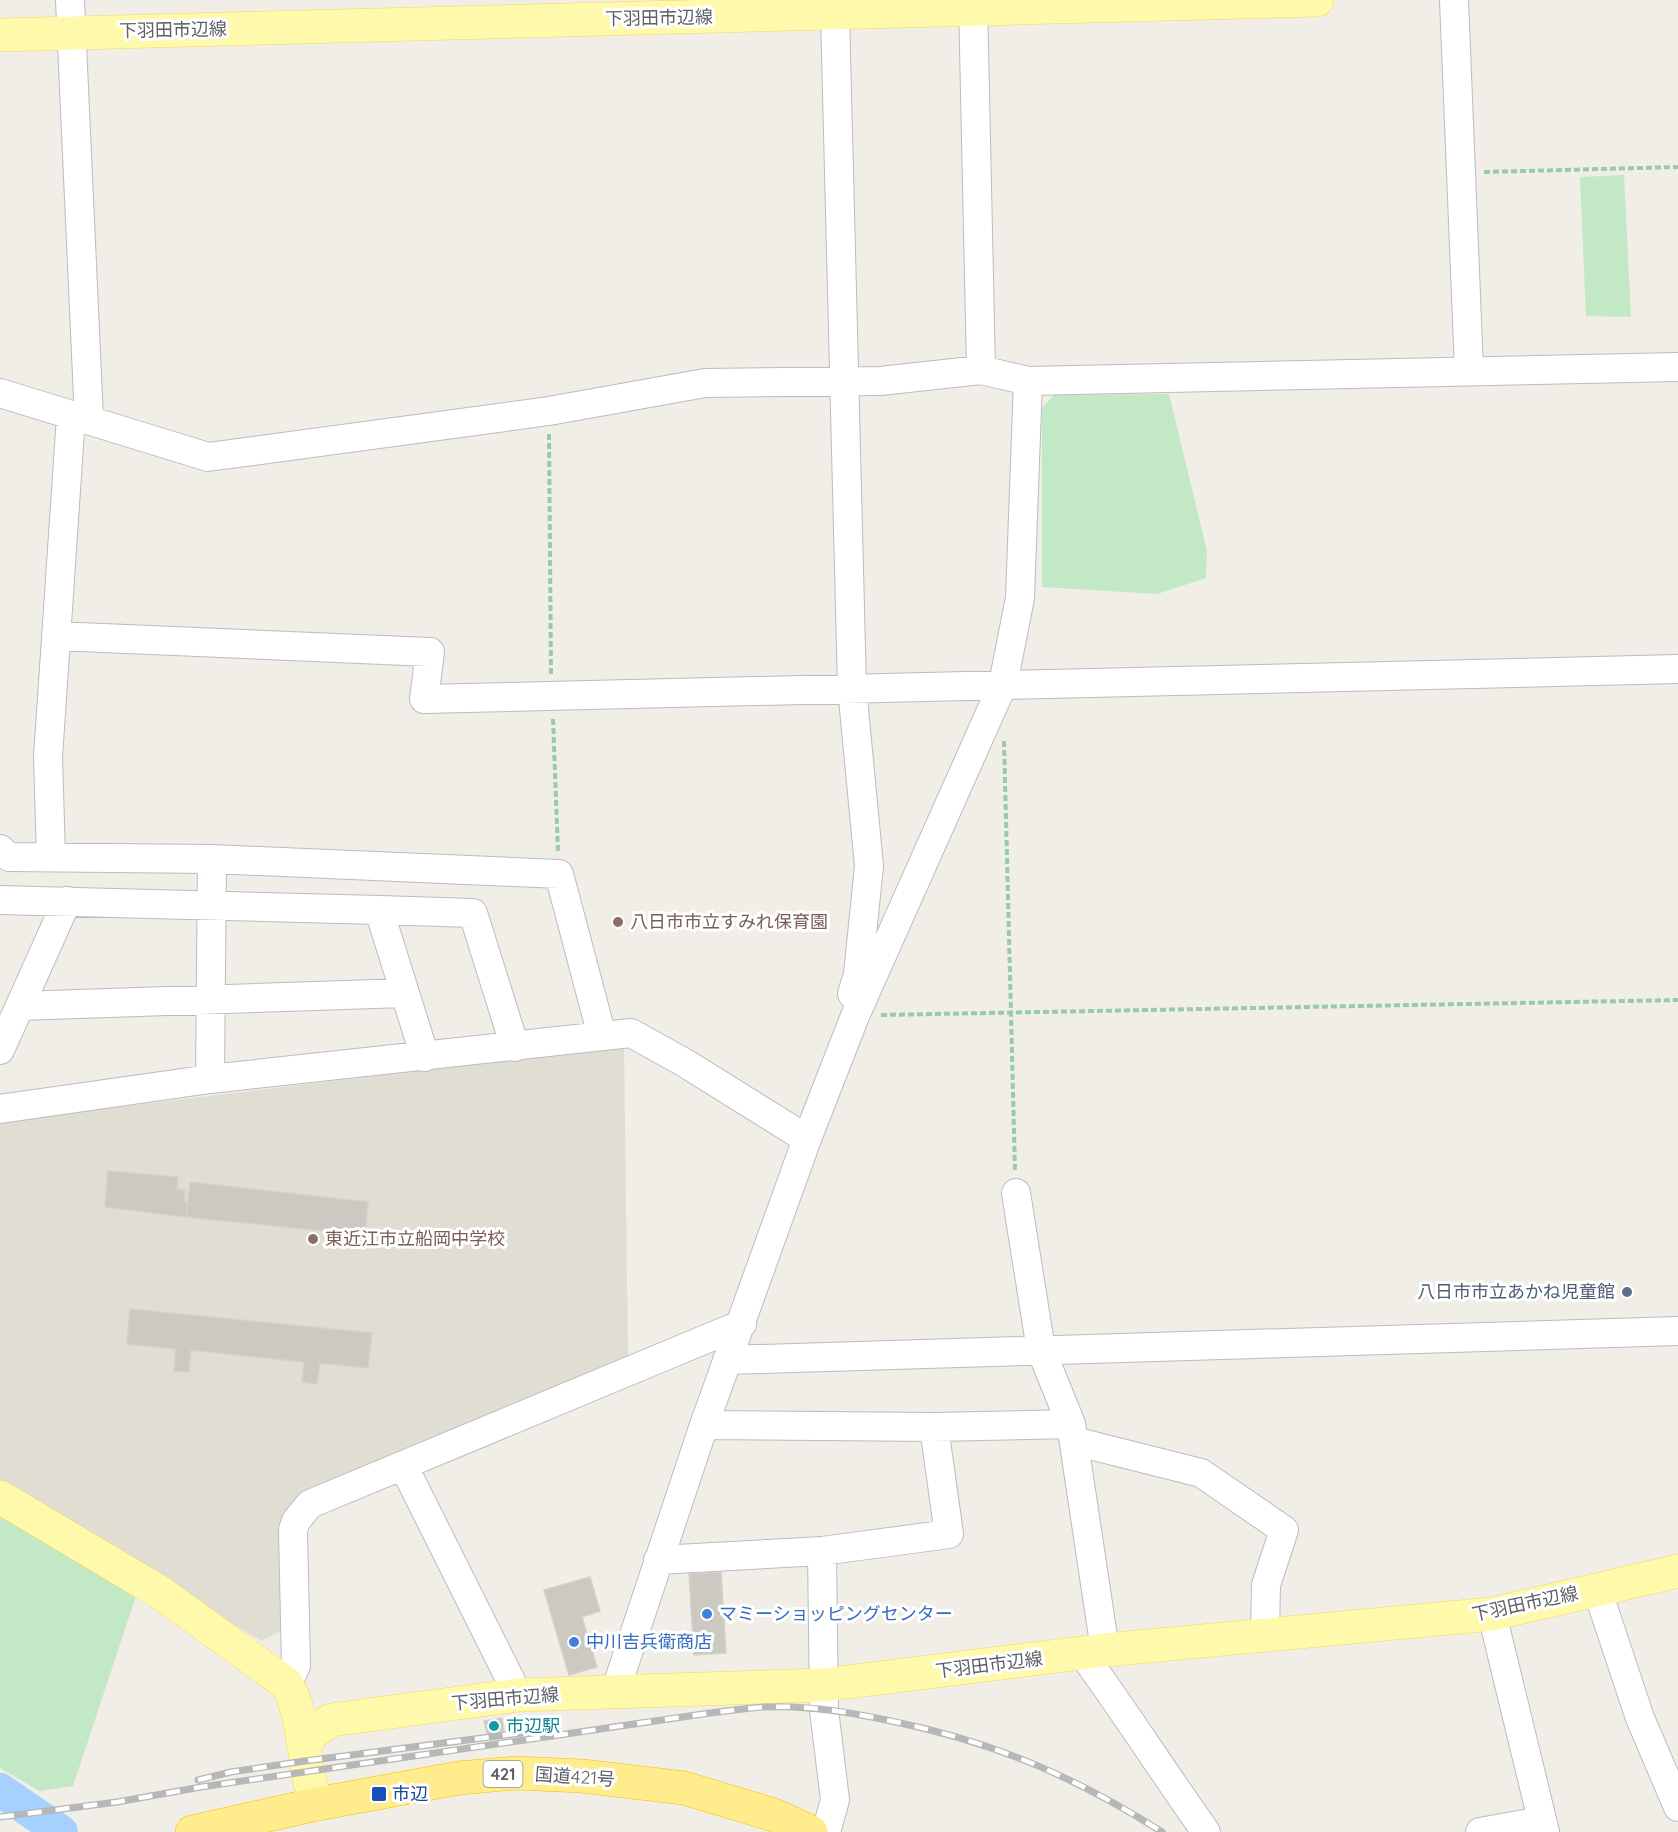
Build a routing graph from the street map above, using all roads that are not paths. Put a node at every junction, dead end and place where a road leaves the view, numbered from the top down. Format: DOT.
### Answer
graph roads {
  1 [pos="70,0"];
  2 [pos="1317,0"];
  3 [pos="1454,0"];
  4 [pos="973,5"];
  5 [pos="835,13"];
  6 [pos="70,33"];
  7 [pos="0,35"];
  8 [pos="1678,367"];
  9 [pos="981,370"];
  10 [pos="1469,370"];
  11 [pos="845,381"];
  12 [pos="1028,381"];
  13 [pos="0,393"];
  14 [pos="80,417"];
  15 [pos="56,636"];
  16 [pos="1678,669"];
  17 [pos="1003,684"];
  18 [pos="852,688"];
  19 [pos="51,856"];
  20 [pos="3,859"];
  21 [pos="212,859"];
  22 [pos="0,900"];
  23 [pos="67,902"];
  24 [pos="212,904"];
  25 [pos="379,910"];
  26 [pos="405,993"];
  27 [pos="211,1000"];
  28 [pos="20,1006"];
  29 [pos="855,1016"];
  30 [pos="603,1036"];
  31 [pos="515,1047"];
  32 [pos="0,1050"];
  33 [pos="425,1057"];
  34 [pos="210,1079"];
  35 [pos="0,1109"];
  36 [pos="807,1139"];
  37 [pos="1016,1193"];
  38 [pos="742,1324"];
  39 [pos="1678,1331"];
  40 [pos="1041,1350"];
  41 [pos="727,1360"];
  42 [pos="704,1425"];
  43 [pos="934,1427"];
  44 [pos="1072,1432"];
  45 [pos="404,1467"];
  46 [pos="0,1497"];
  47 [pos="822,1551"];
  48 [pos="658,1560"];
  49 [pos="1678,1570"];
  50 [pos="1597,1588"];
  51 [pos="1492,1614"];
  52 [pos="1266,1634"];
  53 [pos="1094,1652"];
  54 [pos="287,1684"];
  55 [pos="823,1685"];
  56 [pos="611,1694"];
  57 [pos="518,1695"];
  58 [pos="359,1716"];
  59 [pos="305,1743"];
  60 [pos="317,1804"];
  61 [pos="1678,1807"];
  62 [pos="1544,1826"];
  63 [pos="192,1832"];
  64 [pos="812,1832"];
  65 [pos="826,1832"];
  66 [pos="1206,1832"];
  67 [pos="1480,1832"];
  1 -- 6 [label="street"];
  2 -- 4 [label="main road, 下羽田市辺線"];
  3 -- 10 [label="street"];
  4 -- 5 [label="main road, 下羽田市辺線"];
  4 -- 9 [label="street"];
  5 -- 6 [label="main road, 下羽田市辺線"];
  5 -- 11 [label="street"];
  6 -- 7 [label="main road, 下羽田市辺線"];
  6 -- 14 [label="street"];
  8 -- 10 [label="street"];
  9 -- 11 [label="street"];
  9 -- 12 [label="street"];
  10 -- 12 [label="street"];
  11 -- 14 [label="street"];
  11 -- 18 [label="street"];
  12 -- 17 [label="street"];
  13 -- 14 [label="street"];
  14 -- 15 [label="street"];
  15 -- 18 [label="street"];
  15 -- 19 [label="street"];
  16 -- 17 [label="street"];
  17 -- 18 [label="street"];
  17 -- 29 [label="street"];
  18 -- 29 [label="street"];
  19 -- 20 [label="street"];
  19 -- 21 [label="street"];
  21 -- 24 [label="street"];
  21 -- 30 [label="street"];
  22 -- 23 [label="street"];
  23 -- 24 [label="street"];
  23 -- 28 [label="street"];
  24 -- 25 [label="street"];
  24 -- 27 [label="street"];
  25 -- 26 [label="street"];
  25 -- 31 [label="street"];
  26 -- 27 [label="street"];
  26 -- 33 [label="street"];
  27 -- 28 [label="street"];
  27 -- 34 [label="street"];
  28 -- 32 [label="street"];
  29 -- 36 [label="street"];
  30 -- 31 [label="street"];
  30 -- 36 [label="street"];
  31 -- 33 [label="street"];
  33 -- 34 [label="street"];
  34 -- 35 [label="street"];
  36 -- 38 [label="street"];
  37 -- 40 [label="street"];
  38 -- 41 [label="street"];
  38 -- 45 [label="street"];
  39 -- 40 [label="street"];
  40 -- 41 [label="street"];
  40 -- 44 [label="street"];
  41 -- 42 [label="street"];
  42 -- 43 [label="street"];
  42 -- 48 [label="street"];
  43 -- 44 [label="street"];
  43 -- 47 [label="street"];
  44 -- 52 [label="street"];
  44 -- 53 [label="street"];
  45 -- 54 [label="street"];
  45 -- 57 [label="street"];
  46 -- 54 [label="main road"];
  47 -- 48 [label="street"];
  47 -- 55 [label="street"];
  48 -- 56 [label="street"];
  49 -- 50 [label="main road, 下羽田市辺線"];
  50 -- 51 [label="main road, 下羽田市辺線"];
  50 -- 61 [label="street"];
  51 -- 52 [label="main road, 下羽田市辺線"];
  51 -- 62 [label="street"];
  52 -- 53 [label="main road, 下羽田市辺線"];
  53 -- 55 [label="main road, 下羽田市辺線"];
  53 -- 66 [label="street"];
  54 -- 58 [label="main road"];
  54 -- 59 [label="main road"];
  55 -- 56 [label="main road, 下羽田市辺線"];
  55 -- 65 [label="street"];
  56 -- 57 [label="main road, 下羽田市辺線"];
  57 -- 58 [label="main road, 下羽田市辺線"];
  58 -- 59 [label="main road, 下羽田市辺線"];
  59 -- 60 [label="main road"];
  60 -- 63 [label="highway, 国道421号 / 421"];
  60 -- 64 [label="highway, 国道421号 / 421"];
  62 -- 67 [label="street"];
}
